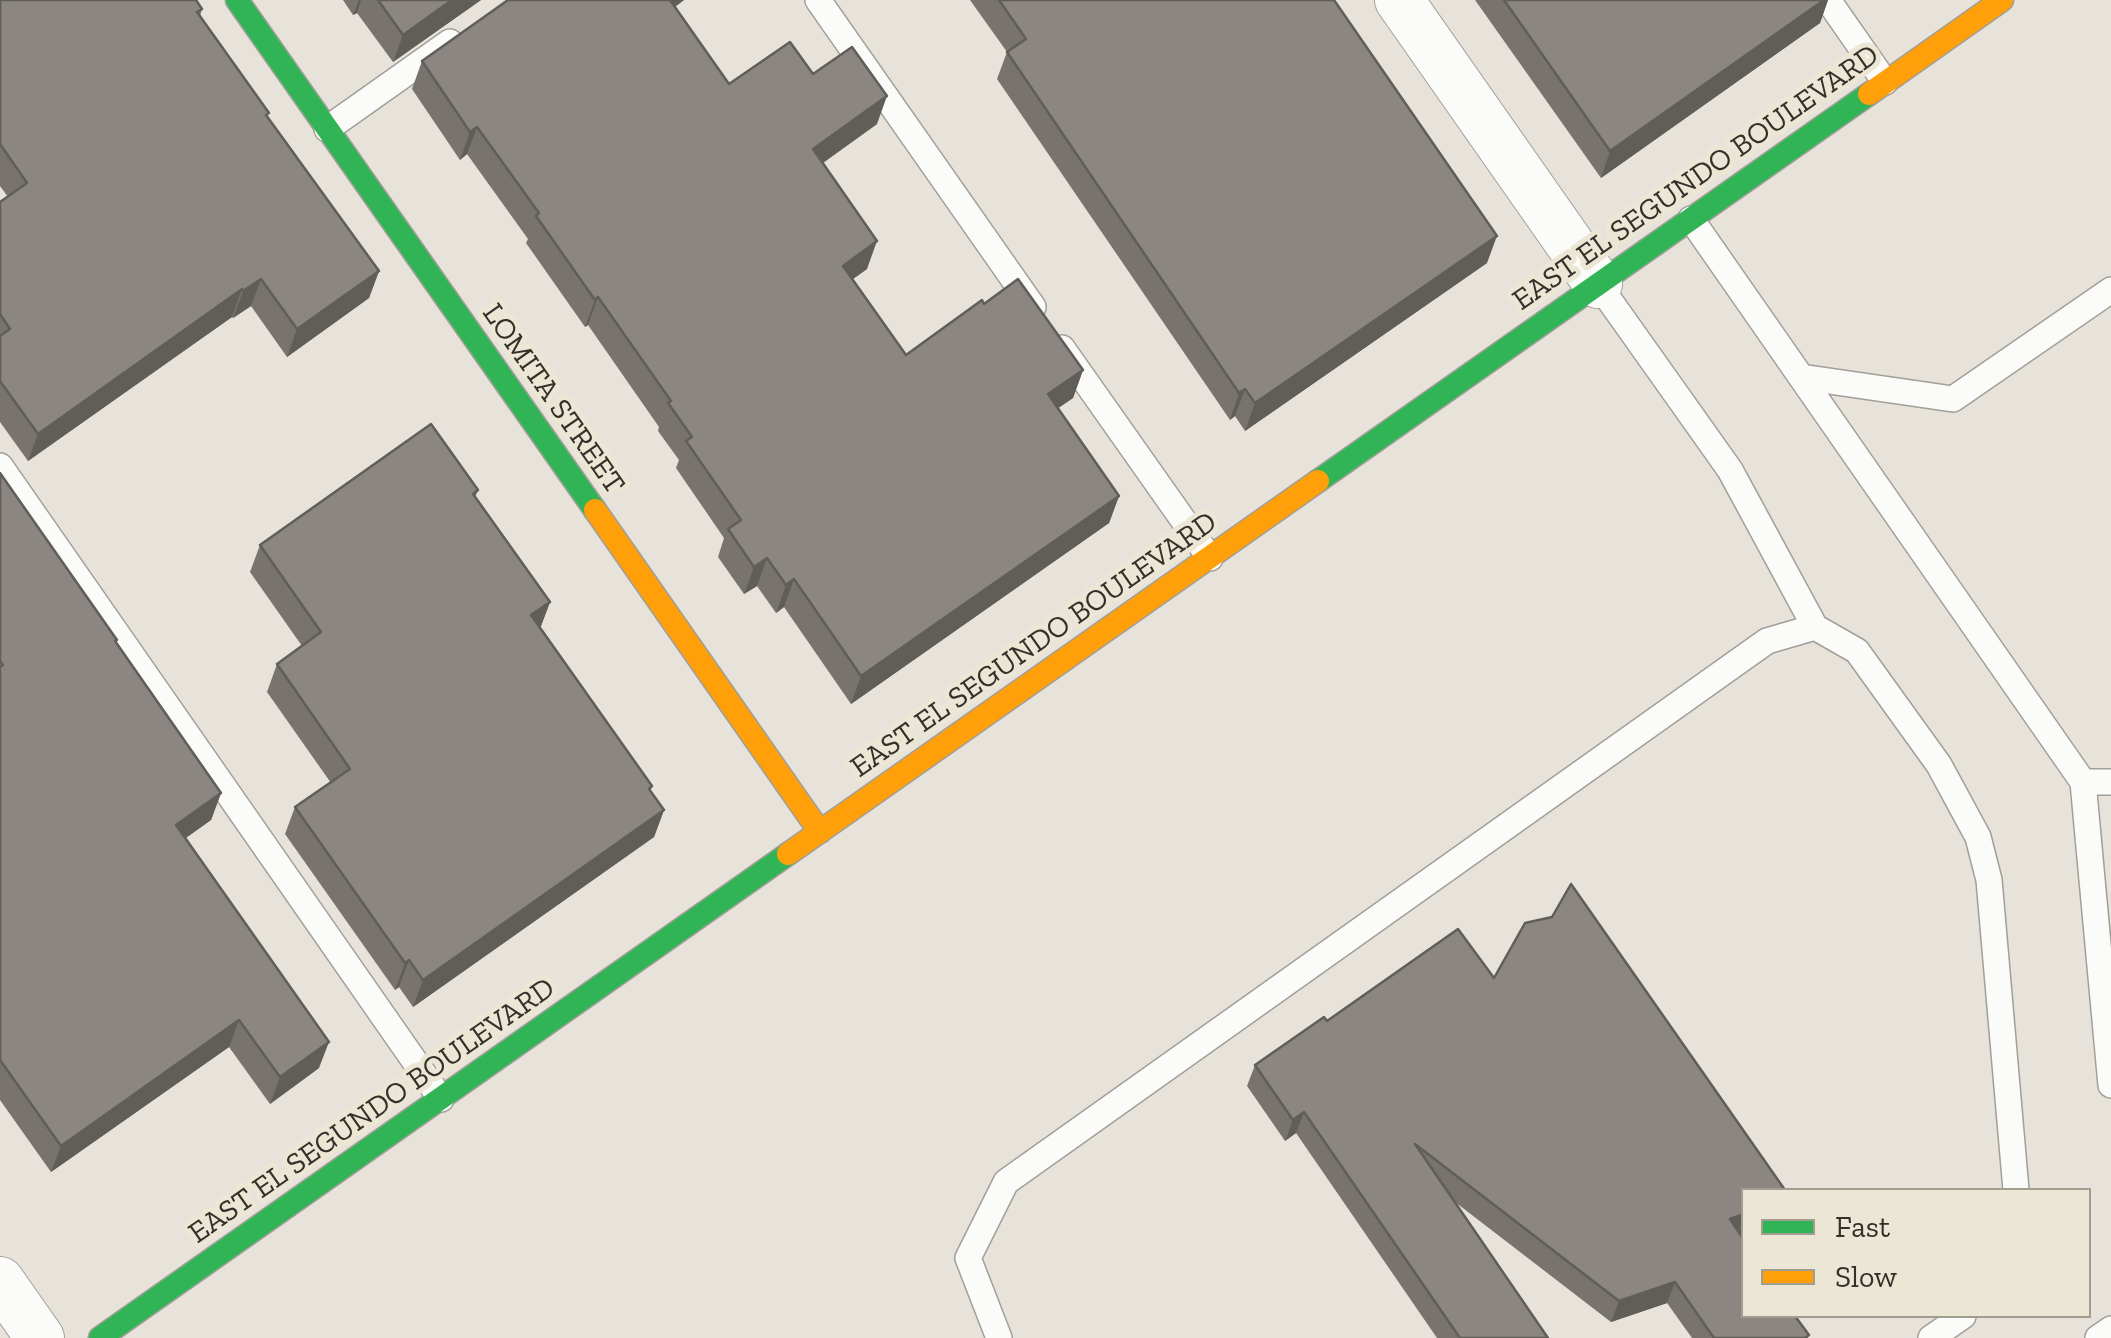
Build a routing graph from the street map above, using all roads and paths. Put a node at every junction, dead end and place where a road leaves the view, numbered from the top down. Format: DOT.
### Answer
graph roads {
  1 [pos="237,0"];
  2 [pos="818,0"];
  3 [pos="1399,0"];
  4 [pos="1828,0"];
  5 [pos="2002,0"];
  6 [pos="463,32"];
  7 [pos="1885,82"];
  8 [pos="327,128"];
  9 [pos="1690,219"];
  10 [pos="1598,284"];
  11 [pos="2111,290"];
  12 [pos="1801,378"];
  13 [pos="0,466"];
  14 [pos="1210,558"];
  15 [pos="1816,627"];
  16 [pos="2083,782"];
  17 [pos="2111,782"];
  18 [pos="820,832"];
  19 [pos="2111,1086"];
  20 [pos="440,1099"];
  21 [pos="2016,1188"];
  22 [pos="0,1281"];
  23 [pos="1960,1318"];
  24 [pos="2111,1330"];
  25 [pos="40,1338"];
  26 [pos="100,1338"];
  27 [pos="1000,1338"];
  28 [pos="1931,1338"];
  29 [pos="2098,1338"];
  1 -- 8 [label="main road, LOMITA STREET"];
  2 -- 14 [label="lane"];
  3 -- 10 [label="street"];
  4 -- 7 [label="lane"];
  5 -- 7 [label="main road, EAST EL SEGUNDO BOULEVARD"];
  6 -- 8 [label="lane"];
  7 -- 9 [label="main road, EAST EL SEGUNDO BOULEVARD"];
  8 -- 18 [label="main road, LOMITA STREET"];
  9 -- 10 [label="main road, EAST EL SEGUNDO BOULEVARD"];
  9 -- 12 [label="lane"];
  10 -- 14 [label="main road, EAST EL SEGUNDO BOULEVARD"];
  10 -- 15 [label="lane"];
  11 -- 12 [label="lane"];
  12 -- 16 [label="lane"];
  13 -- 20 [label="lane"];
  14 -- 18 [label="main road, EAST EL SEGUNDO BOULEVARD"];
  15 -- 21 [label="lane"];
  15 -- 27 [label="lane"];
  16 -- 17 [label="lane"];
  16 -- 19 [label="lane"];
  18 -- 20 [label="main road, EAST EL SEGUNDO BOULEVARD"];
  20 -- 26 [label="main road, EAST EL SEGUNDO BOULEVARD"];
  22 -- 25 [label="street"];
  23 -- 28 [label="lane"];
  24 -- 29 [label="lane"];
}
